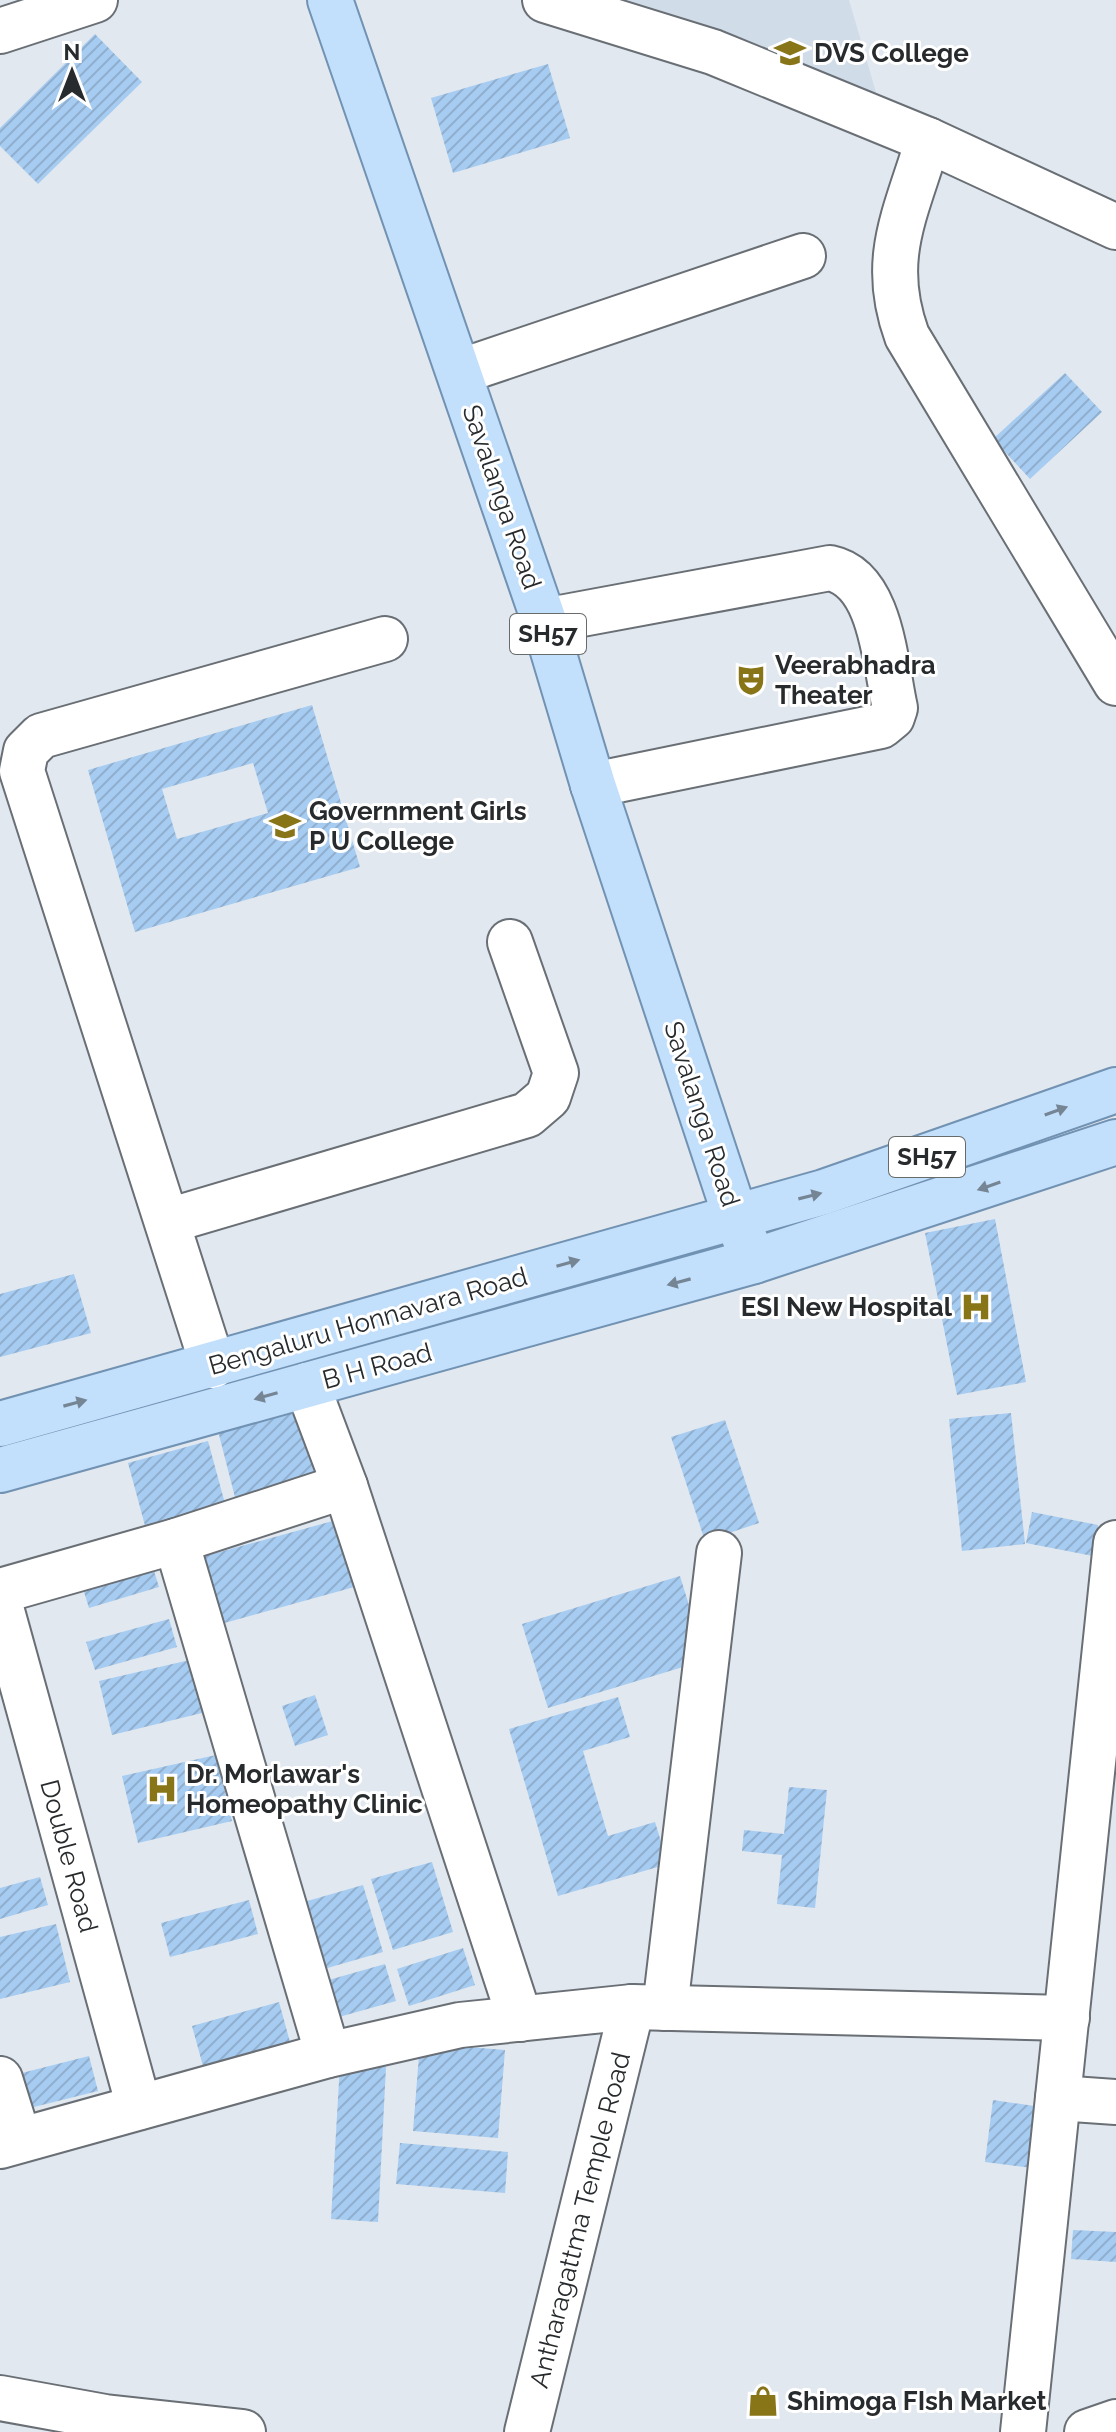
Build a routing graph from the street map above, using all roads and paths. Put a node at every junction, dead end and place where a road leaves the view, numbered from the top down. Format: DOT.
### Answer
graph roads {
  1 [pos="95,0"];
  2 [pos="545,0"];
  3 [pos="334,3"];
  4 [pos="0,31"];
  5 [pos="928,140"];
  6 [pos="1116,227"];
  7 [pos="803,256"];
  8 [pos="459,372"];
  9 [pos="544,621"];
  10 [pos="385,639"];
  11 [pos="1116,683"];
  12 [pos="593,785"];
  13 [pos="510,942"];
  14 [pos="1116,1090"];
  15 [pos="1116,1142"];
  16 [pos="735,1215"];
  17 [pos="168,1221"];
  18 [pos="754,1261"];
  19 [pos="213,1366"];
  20 [pos="307,1385"];
  21 [pos="0,1424"];
  22 [pos="0,1470"];
  23 [pos="345,1486"];
  24 [pos="176,1541"];
  25 [pos="1116,1543"];
  26 [pos="719,1553"];
  27 [pos="0,1591"];
  28 [pos="0,1604"];
  29 [pos="649,2008"];
  30 [pos="1067,2018"];
  31 [pos="520,2019"];
  32 [pos="328,2055"];
  33 [pos="0,2079"];
  34 [pos="1058,2098"];
  35 [pos="1116,2102"];
  36 [pos="139,2107"];
  37 [pos="10,2143"];
  38 [pos="0,2398"];
  39 [pos="1116,2422"];
  40 [pos="243,2432"];
  41 [pos="527,2432"];
  42 [pos="1023,2432"];
  43 [pos="1087,2432"];
  1 -- 4 [label="street"];
  2 -- 5 [label="street"];
  3 -- 8 [label="main road, Savalanga Road / SH57"];
  5 -- 6 [label="street"];
  5 -- 11 [label="street"];
  7 -- 8 [label="street"];
  8 -- 9 [label="main road, Savalanga Road / SH57"];
  9 -- 12 [label="main road, Savalanga Road / SH57"];
  9 -- 12 [label="street"];
  10 -- 17 [label="street"];
  12 -- 16 [label="main road, Savalanga Road / SH57"];
  13 -- 17 [label="street"];
  16 -- 14 [label="main road, SH57, one-way"];
  15 -- 18 [label="main road, SH57, one-way"];
  16 -- 18 [label="main road, Savalanga Road / SH57"];
  19 -- 16 [label="main road, Bengaluru Honnavara Road, one-way"];
  17 -- 19 [label="street"];
  18 -- 20 [label="main road, B H Road, one-way"];
  21 -- 19 [label="main road, Bengaluru Honnavara Road, one-way"];
  20 -- 22 [label="main road, B H Road, one-way"];
  20 -- 23 [label="street"];
  23 -- 24 [label="street"];
  23 -- 31 [label="street"];
  24 -- 27 [label="street"];
  24 -- 32 [label="street"];
  25 -- 30 [label="street"];
  26 -- 29 [label="street, Antharagattma Temple Road"];
  28 -- 36 [label="street, Double Road"];
  29 -- 30 [label="street"];
  29 -- 31 [label="street"];
  29 -- 41 [label="street, Antharagattma Temple Road"];
  30 -- 34 [label="street"];
  31 -- 32 [label="street"];
  32 -- 36 [label="street"];
  33 -- 37 [label="street"];
  34 -- 35 [label="street"];
  34 -- 42 [label="street"];
  36 -- 37 [label="street"];
  38 -- 40 [label="street"];
  39 -- 43 [label="street"];
}
